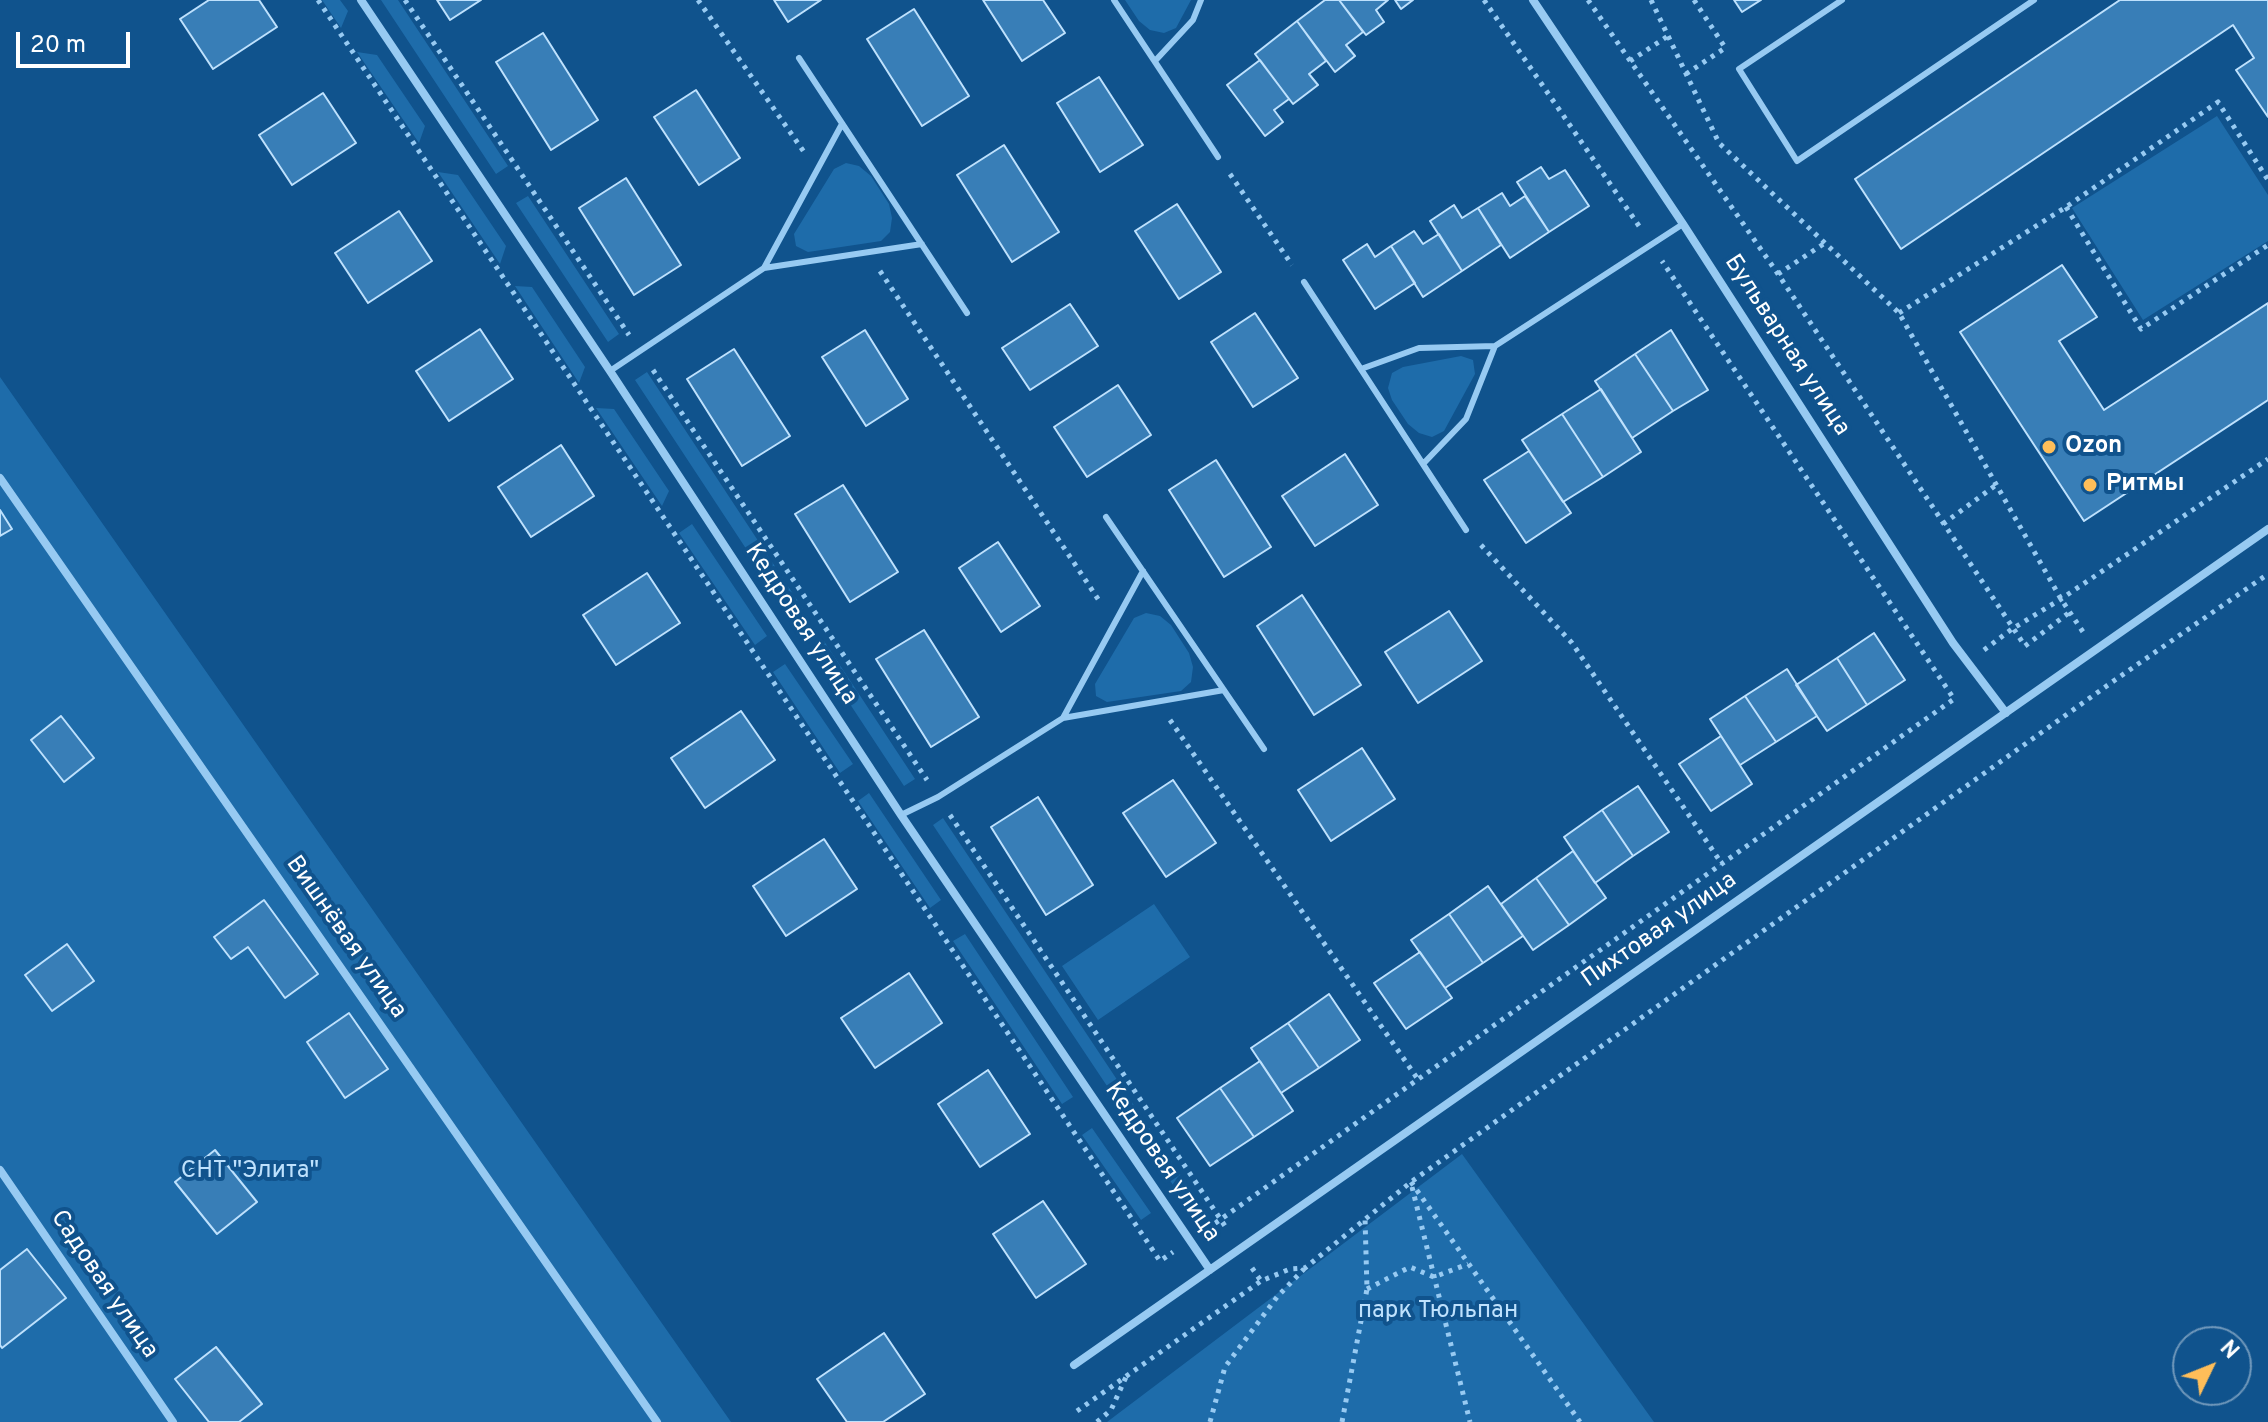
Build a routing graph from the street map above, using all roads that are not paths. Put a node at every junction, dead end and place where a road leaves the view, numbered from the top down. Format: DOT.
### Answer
graph roads {
  1 [pos="361,0"];
  2 [pos="1114,0"];
  3 [pos="1201,0"];
  4 [pos="1533,0"];
  5 [pos="1842,0"];
  6 [pos="2034,0"];
  7 [pos="799,58"];
  8 [pos="1155,61"];
  9 [pos="842,124"];
  10 [pos="1218,157"];
  11 [pos="1683,224"];
  12 [pos="922,244"];
  13 [pos="764,268"];
  14 [pos="1304,282"];
  15 [pos="967,313"];
  16 [pos="1495,346"];
  17 [pos="1361,369"];
  18 [pos="610,371"];
  19 [pos="1423,464"];
  20 [pos="0,478"];
  21 [pos="1106,517"];
  22 [pos="2268,529"];
  23 [pos="1466,530"];
  24 [pos="1143,571"];
  25 [pos="1224,690"];
  26 [pos="2006,713"];
  27 [pos="1063,718"];
  28 [pos="1264,749"];
  29 [pos="901,815"];
  30 [pos="0,1170"];
  31 [pos="1210,1270"];
  32 [pos="1074,1365"];
  33 [pos="173,1422"];
  34 [pos="657,1422"];
  1 -- 18 [label="street, Кедровая улица"];
  2 -- 8 [label="lane"];
  3 -- 8 [label="lane"];
  4 -- 11 [label="street, Бульварная улица"];
  5 -- 6 [label="lane"];
  7 -- 9 [label="lane"];
  8 -- 10 [label="lane"];
  9 -- 12 [label="lane"];
  9 -- 13 [label="lane"];
  11 -- 16 [label="lane"];
  11 -- 26 [label="street, Бульварная улица"];
  12 -- 13 [label="lane"];
  12 -- 15 [label="lane"];
  13 -- 18 [label="lane"];
  14 -- 17 [label="lane"];
  16 -- 17 [label="lane"];
  16 -- 19 [label="lane"];
  17 -- 19 [label="lane"];
  18 -- 29 [label="street, Кедровая улица"];
  19 -- 23 [label="lane"];
  20 -- 34 [label="street, Вишнёвая улица"];
  21 -- 24 [label="lane"];
  22 -- 26 [label="street, Пихтовая улица"];
  24 -- 25 [label="lane"];
  24 -- 27 [label="lane"];
  25 -- 27 [label="lane"];
  25 -- 28 [label="lane"];
  26 -- 31 [label="street, Пихтовая улица"];
  27 -- 29 [label="lane"];
  29 -- 31 [label="street, Кедровая улица"];
  30 -- 33 [label="street, Садовая улица"];
  31 -- 32 [label="street, Пихтовая улица"];
}
